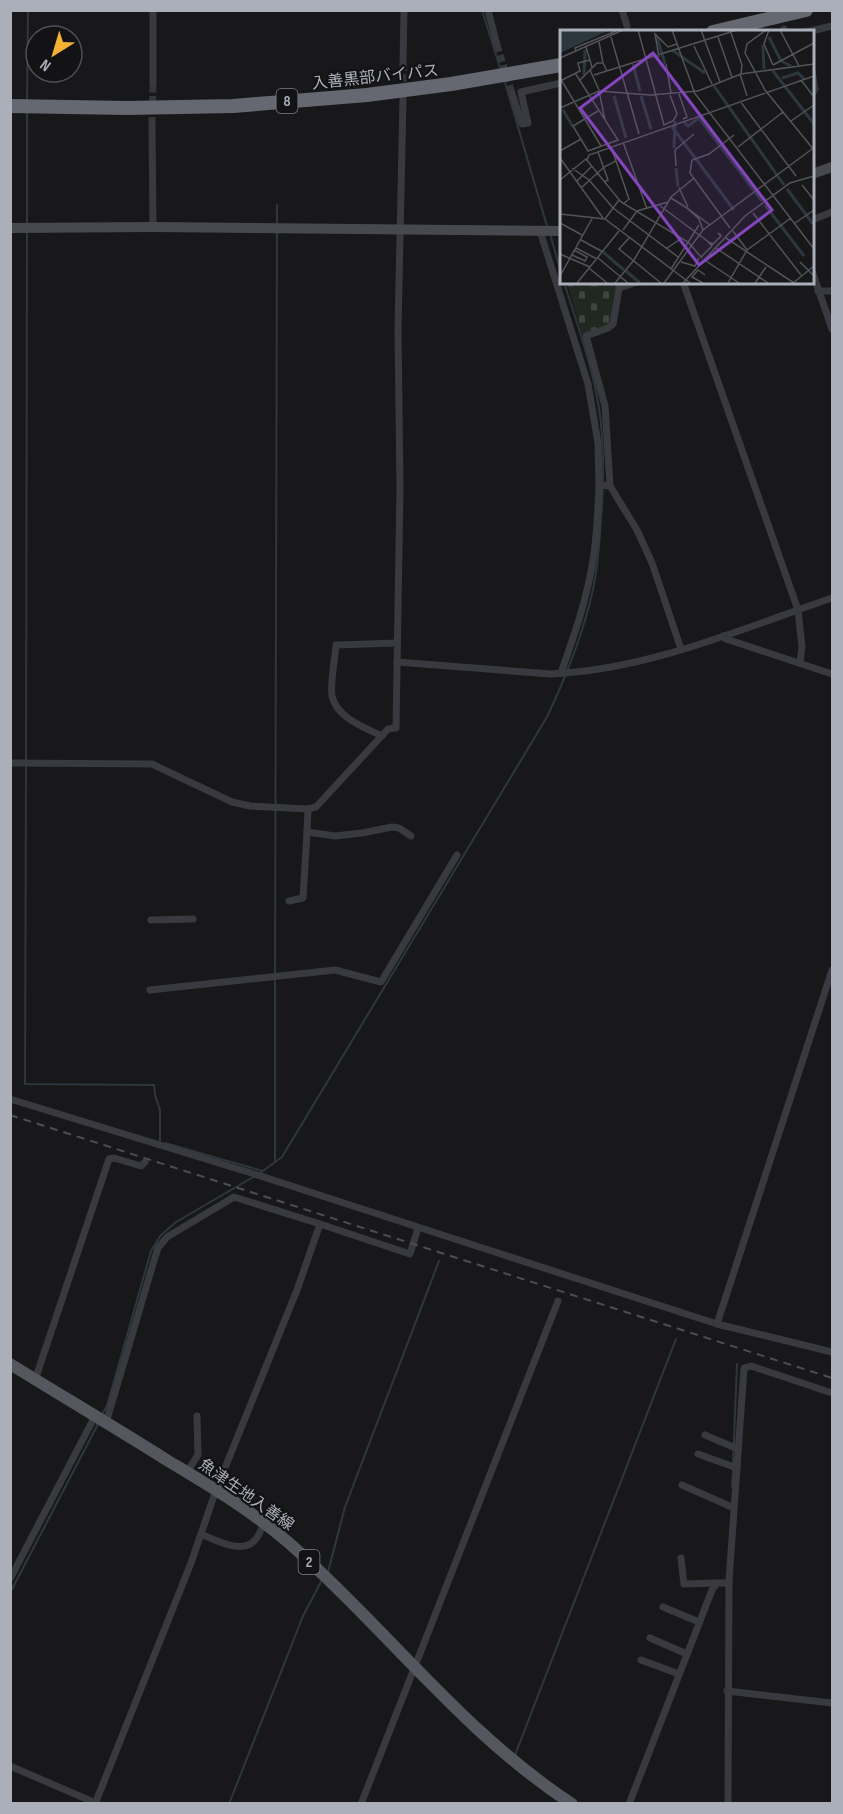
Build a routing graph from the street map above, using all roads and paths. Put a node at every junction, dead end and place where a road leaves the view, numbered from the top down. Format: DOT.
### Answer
graph roads {
  1 [pos="153,10"];
  2 [pos="404,10"];
  3 [pos="488,10"];
  4 [pos="622,10"];
  5 [pos="806,10"];
  6 [pos="627,26"];
  7 [pos="832,26"];
  8 [pos="721,30"];
  9 [pos="813,30"];
  10 [pos="497,45"];
  11 [pos="403,64"];
  12 [pos="560,65"];
  13 [pos="813,77"];
  14 [pos="153,83"];
  15 [pos="560,83"];
  16 [pos="813,92"];
  17 [pos="512,93"];
  18 [pos="403,99"];
  19 [pos="10,106"];
  20 [pos="152,124"];
  21 [pos="832,167"];
  22 [pos="813,174"];
  23 [pos="832,212"];
  24 [pos="813,220"];
  25 [pos="153,227"];
  26 [pos="10,228"];
  27 [pos="399,231"];
  28 [pos="540,231"];
  29 [pos="560,231"];
  30 [pos="813,274"];
  31 [pos="683,284"];
  32 [pos="619,285"];
  33 [pos="818,291"];
  34 [pos="832,291"];
  35 [pos="832,329"];
  36 [pos="599,485"];
  37 [pos="610,486"];
  38 [pos="832,598"];
  39 [pos="798,610"];
  40 [pos="723,636"];
  41 [pos="397,643"];
  42 [pos="681,649"];
  43 [pos="397,662"];
  44 [pos="800,663"];
  45 [pos="561,673"];
  46 [pos="832,674"];
  47 [pos="382,736"];
  48 [pos="10,763"];
  49 [pos="308,809"];
  50 [pos="307,832"];
  51 [pos="411,836"];
  52 [pos="457,855"];
  53 [pos="289,901"];
  54 [pos="193,919"];
  55 [pos="151,920"];
  56 [pos="832,970"];
  57 [pos="150,990"];
  58 [pos="10,1099"];
  59 [pos="145,1162"];
  60 [pos="320,1224"];
  61 [pos="418,1228"];
  62 [pos="558,1301"];
  63 [pos="717,1324"];
  64 [pos="812,1346"];
  65 [pos="832,1352"];
  66 [pos="832,1357"];
  67 [pos="10,1364"];
  68 [pos="35,1380"];
  69 [pos="832,1393"];
  70 [pos="197,1416"];
  71 [pos="100,1419"];
  72 [pos="705,1435"];
  73 [pos="738,1449"];
  74 [pos="698,1454"];
  75 [pos="737,1468"];
  76 [pos="187,1472"];
  77 [pos="682,1485"];
  78 [pos="216,1490"];
  79 [pos="734,1508"];
  80 [pos="264,1523"];
  81 [pos="201,1534"];
  82 [pos="681,1558"];
  83 [pos="10,1579"];
  84 [pos="717,1583"];
  85 [pos="729,1583"];
  86 [pos="663,1607"];
  87 [pos="699,1622"];
  88 [pos="650,1638"];
  89 [pos="687,1654"];
  90 [pos="641,1660"];
  91 [pos="415,1669"];
  92 [pos="679,1674"];
  93 [pos="727,1691"];
  94 [pos="832,1703"];
  95 [pos="10,1766"];
  96 [pos="96,1803"];
  97 [pos="361,1803"];
  98 [pos="572,1803"];
  99 [pos="629,1803"];
  100 [pos="728,1803"];
  1 -- 14 [label="street"];
  2 -- 11 [label="street"];
  3 -- 10 [label="street"];
  4 -- 6 [label="street"];
  5 -- 8 [label="highway"];
  7 -- 9 [label="street"];
  12 -- 19 [label="highway, 入善黒部バイパス / 8"];
  13 -- 16 [label="street"];
  15 -- 17 [label="street"];
  18 -- 27 [label="street"];
  20 -- 25 [label="street"];
  21 -- 22 [label="street"];
  23 -- 24 [label="street"];
  25 -- 26 [label="street"];
  25 -- 27 [label="street"];
  27 -- 28 [label="street"];
  27 -- 41 [label="street"];
  28 -- 29 [label="street"];
  28 -- 36 [label="street"];
  30 -- 33 [label="street"];
  31 -- 39 [label="street"];
  32 -- 37 [label="street"];
  33 -- 34 [label="street"];
  33 -- 35 [label="street"];
  36 -- 37 [label="street"];
  36 -- 45 [label="street"];
  37 -- 42 [label="street"];
  38 -- 39 [label="street"];
  39 -- 40 [label="street"];
  39 -- 44 [label="street"];
  40 -- 42 [label="street"];
  40 -- 44 [label="street"];
  41 -- 43 [label="street"];
  41 -- 47 [label="street"];
  42 -- 45 [label="street"];
  43 -- 45 [label="street"];
  43 -- 47 [label="street"];
  44 -- 46 [label="street"];
  47 -- 49 [label="street"];
  48 -- 49 [label="street"];
  49 -- 50 [label="street"];
  50 -- 51 [label="street"];
  50 -- 53 [label="street"];
  52 -- 57 [label="street"];
  54 -- 55 [label="street"];
  56 -- 63 [label="street"];
  58 -- 61 [label="street"];
  59 -- 68 [label="street"];
  60 -- 61 [label="street"];
  60 -- 71 [label="street"];
  60 -- 78 [label="street"];
  61 -- 63 [label="street"];
  62 -- 91 [label="street"];
  63 -- 64 [label="street"];
  64 -- 65 [label="street"];
  64 -- 66 [label="street"];
  67 -- 68 [label="main road, 魚津生地入善線 / 2"];
  68 -- 71 [label="main road, 魚津生地入善線 / 2"];
  69 -- 73 [label="street"];
  70 -- 76 [label="street"];
  71 -- 76 [label="main road, 魚津生地入善線 / 2"];
  71 -- 83 [label="street"];
  72 -- 73 [label="street"];
  73 -- 75 [label="street"];
  74 -- 75 [label="street"];
  75 -- 79 [label="street"];
  76 -- 78 [label="main road, 魚津生地入善線 / 2"];
  77 -- 79 [label="street"];
  78 -- 80 [label="main road, 魚津生地入善線 / 2"];
  78 -- 81 [label="street"];
  79 -- 85 [label="street"];
  80 -- 81 [label="street"];
  80 -- 91 [label="main road, 魚津生地入善線 / 2"];
  81 -- 96 [label="street"];
  82 -- 84 [label="street"];
  84 -- 85 [label="street"];
  84 -- 87 [label="street"];
  85 -- 93 [label="street"];
  86 -- 87 [label="street"];
  87 -- 89 [label="street"];
  88 -- 89 [label="street"];
  89 -- 92 [label="street"];
  90 -- 92 [label="street"];
  91 -- 97 [label="street"];
  91 -- 98 [label="main road, 魚津生地入善線 / 2"];
  92 -- 99 [label="street"];
  93 -- 94 [label="street"];
  93 -- 100 [label="street"];
  95 -- 96 [label="street"];
}
